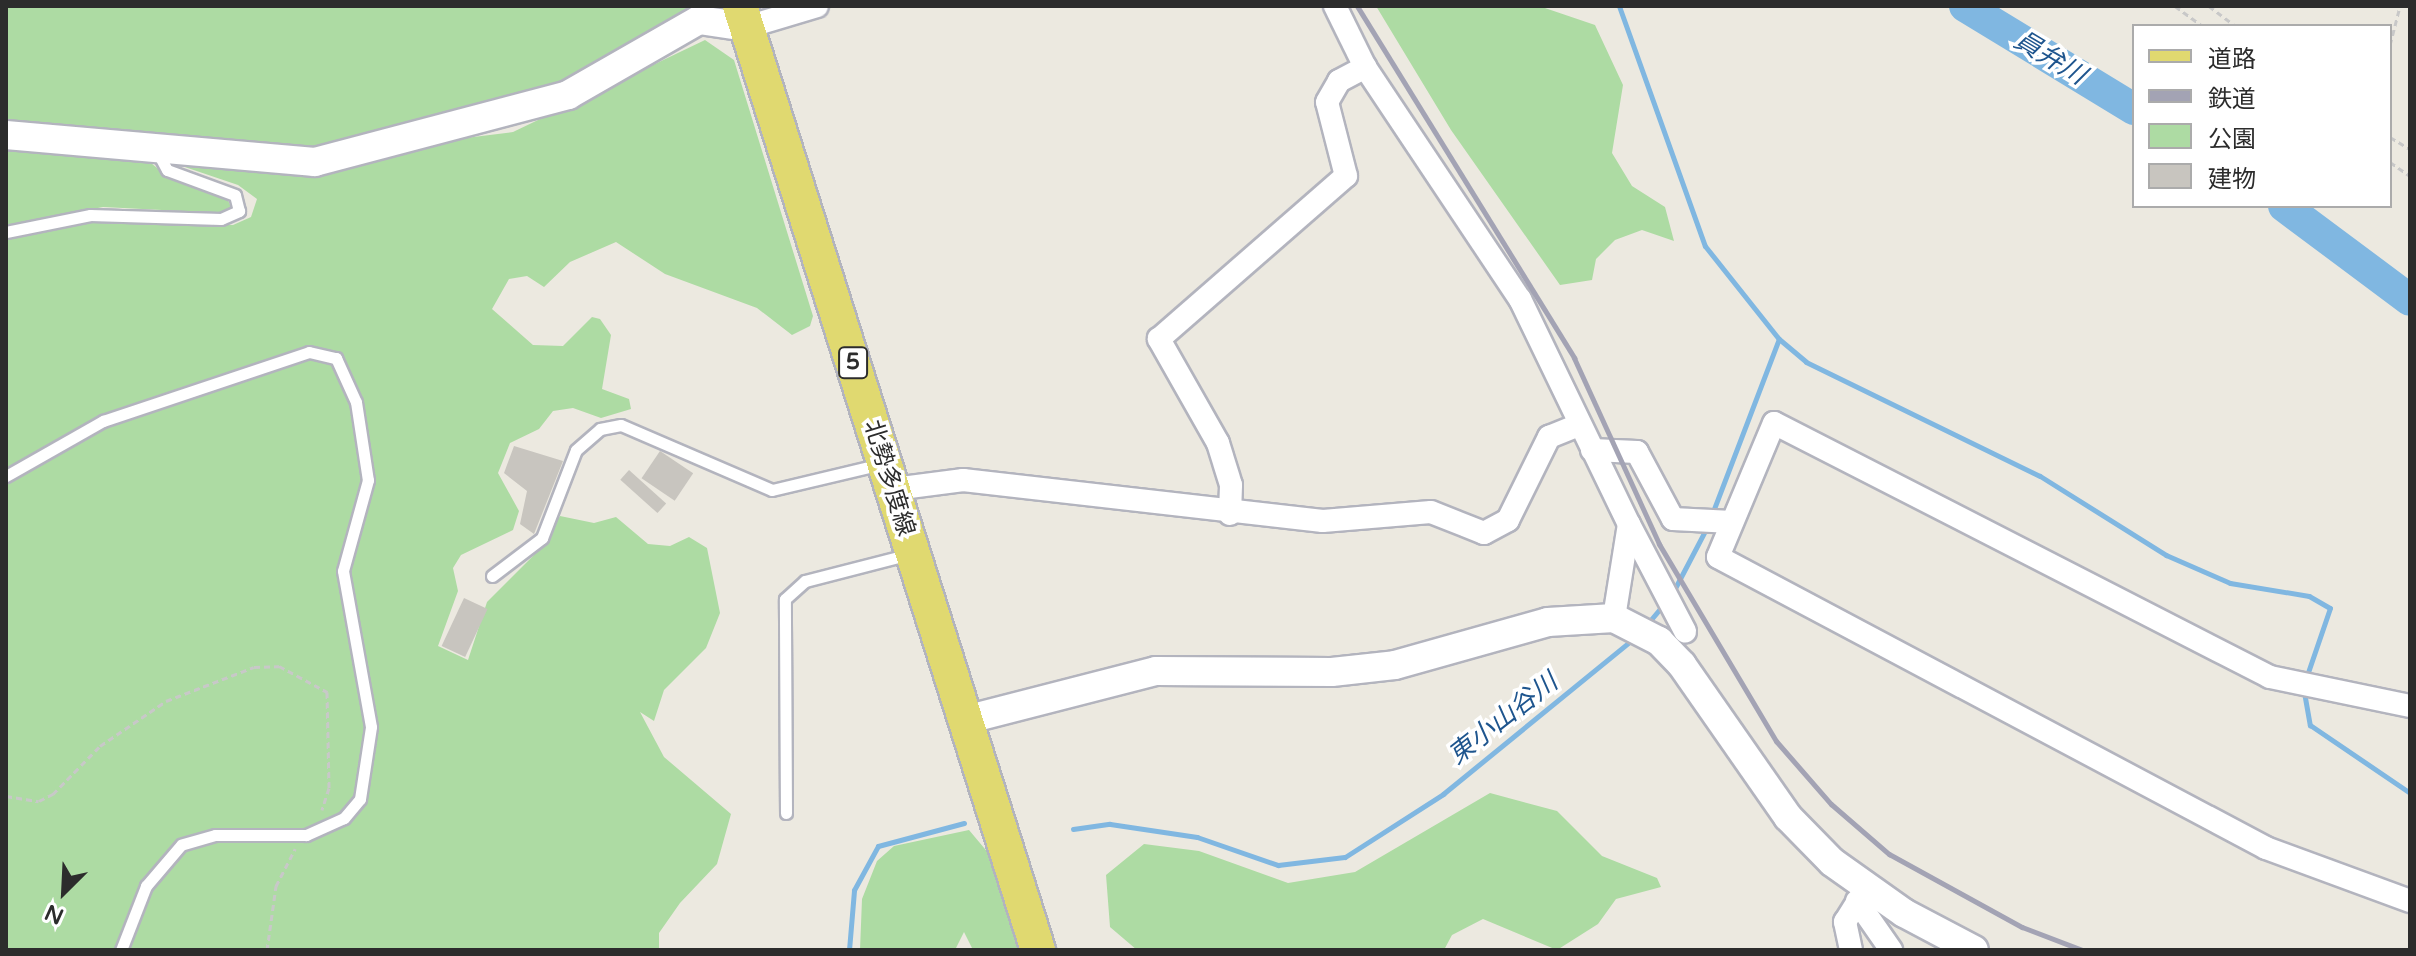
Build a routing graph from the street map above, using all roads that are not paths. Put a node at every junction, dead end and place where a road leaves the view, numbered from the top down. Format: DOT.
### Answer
graph roads {
  1 [pos="817,6"];
  2 [pos="1335,6"];
  3 [pos="743,17"];
  4 [pos="1365,67"];
  5 [pos="6,135"];
  6 [pos="157,150"];
  7 [pos="6,232"];
  8 [pos="1579,425"];
  9 [pos="1592,450"];
  10 [pos="6,476"];
  11 [pos="890,476"];
  12 [pos="1230,514"];
  13 [pos="1729,520"];
  14 [pos="1629,524"];
  15 [pos="911,554"];
  16 [pos="492,576"];
  17 [pos="1622,622"];
  18 [pos="1673,628"];
  19 [pos="2410,706"];
  20 [pos="965,720"];
  21 [pos="786,813"];
  22 [pos="1862,895"];
  23 [pos="2410,901"];
  24 [pos="1956,947"];
  25 [pos="121,950"];
  26 [pos="1038,950"];
  27 [pos="1851,950"];
  28 [pos="1891,950"];
  1 -- 3 [label="street"];
  2 -- 4 [label="street"];
  3 -- 6 [label="street"];
  3 -- 11 [label="main road, 北勢多度線 / 5"];
  4 -- 8 [label="street"];
  4 -- 12 [label="street"];
  5 -- 6 [label="street"];
  6 -- 7 [label="lane"];
  8 -- 9 [label="street"];
  8 -- 12 [label="street"];
  9 -- 13 [label="street"];
  9 -- 14 [label="street"];
  10 -- 25 [label="lane"];
  11 -- 12 [label="street"];
  11 -- 15 [label="main road, 北勢多度線 / 5"];
  11 -- 16 [label="lane"];
  13 -- 19 [label="street"];
  13 -- 23 [label="street"];
  14 -- 17 [label="street"];
  14 -- 18 [label="street"];
  15 -- 20 [label="main road, 北勢多度線 / 5"];
  15 -- 21 [label="lane"];
  17 -- 18 [label="street"];
  17 -- 20 [label="street"];
  18 -- 22 [label="street"];
  20 -- 26 [label="main road, 北勢多度線 / 5"];
  22 -- 24 [label="street"];
  22 -- 27 [label="street"];
  22 -- 28 [label="street"];
}
